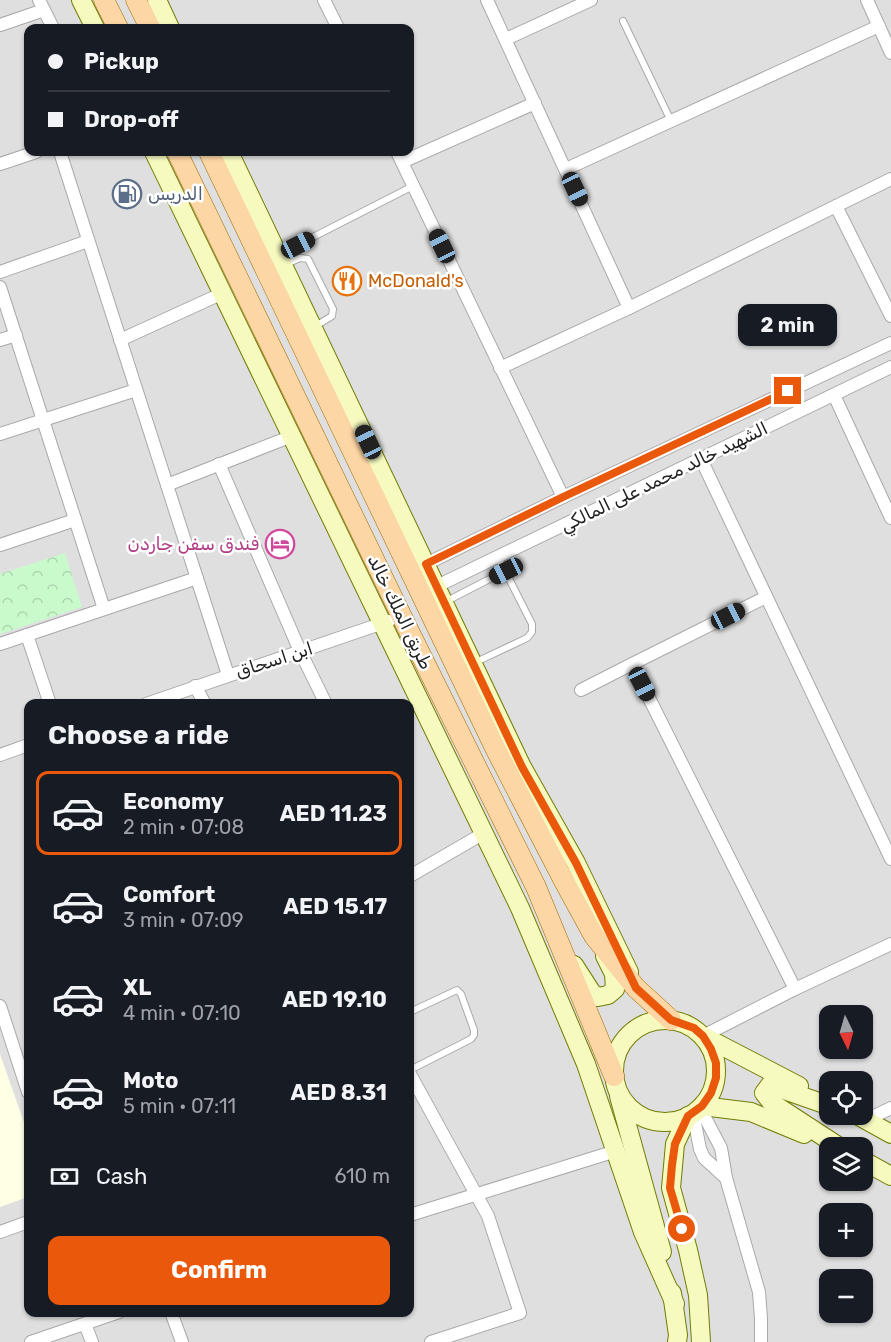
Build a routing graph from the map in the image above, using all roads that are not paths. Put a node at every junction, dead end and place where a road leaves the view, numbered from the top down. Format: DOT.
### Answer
graph roads {
  1 [pos="81,0"];
  2 [pos="104,0"];
  3 [pos="136,0"];
  4 [pos="157,0"];
  5 [pos="324,0"];
  6 [pos="488,0"];
  7 [pos="591,0"];
  8 [pos="867,0"];
  9 [pos="41,5"];
  10 [pos="623,21"];
  11 [pos="50,24"];
  12 [pos="93,24"];
  13 [pos="116,24"];
  14 [pos="148,24"];
  15 [pos="168,24"];
  16 [pos="336,24"];
  17 [pos="0,25"];
  18 [pos="879,26"];
  19 [pos="506,39"];
  20 [pos="891,53"];
  21 [pos="535,103"];
  22 [pos="670,121"];
  23 [pos="414,151"];
  24 [pos="24,156"];
  25 [pos="61,156"];
  26 [pos="156,156"];
  27 [pos="179,156"];
  28 [pos="211,156"];
  29 [pos="231,156"];
  30 [pos="400,157"];
  31 [pos="0,164"];
  32 [pos="566,170"];
  33 [pos="891,179"];
  34 [pos="413,186"];
  35 [pos="836,206"];
  36 [pos="88,241"];
  37 [pos="281,260"];
  38 [pos="0,272"];
  39 [pos="0,287"];
  40 [pos="223,293"];
  41 [pos="629,308"];
  42 [pos="891,316"];
  43 [pos="314,327"];
  44 [pos="16,335"];
  45 [pos="0,340"];
  46 [pos="120,340"];
  47 [pos="891,343"];
  48 [pos="891,367"];
  49 [pos="500,368"];
  50 [pos="136,390"];
  51 [pos="834,395"];
  52 [pos="42,420"];
  53 [pos="0,434"];
  54 [pos="292,436"];
  55 [pos="701,459"];
  56 [pos="219,464"];
  57 [pos="167,485"];
  58 [pos="563,497"];
  59 [pos="891,518"];
  60 [pos="75,520"];
  61 [pos="0,545"];
  62 [pos="498,557"];
  63 [pos="426,564"];
  64 [pos="506,571"];
  65 [pos="196,578"];
  66 [pos="441,594"];
  67 [pos="766,597"];
  68 [pos="105,609"];
  69 [pos="402,617"];
  70 [pos="382,624"];
  71 [pos="27,635"];
  72 [pos="0,644"];
  73 [pos="300,651"];
  74 [pos="473,663"];
  75 [pos="632,664"];
  76 [pos="228,675"];
  77 [pos="195,686"];
  78 [pos="581,690"];
  79 [pos="48,699"];
  80 [pos="160,699"];
  81 [pos="202,699"];
  82 [pos="324,699"];
  83 [pos="24,746"];
  84 [pos="0,755"];
  85 [pos="484,833"];
  86 [pos="891,859"];
  87 [pos="414,874"];
  88 [pos="594,936"];
  89 [pos="560,944"];
  90 [pos="891,944"];
  91 [pos="636,988"];
  92 [pos="795,989"];
  93 [pos="0,1006"];
  94 [pos="414,1010"];
  95 [pos="671,1020"];
  96 [pos="703,1036"];
  97 [pos="414,1070"];
  98 [pos="24,1080"];
  99 [pos="616,1084"];
  100 [pos="415,1096"];
  101 [pos="819,1096"];
  102 [pos="819,1103"];
  103 [pos="891,1108"];
  104 [pos="696,1111"];
  105 [pos="873,1112"];
  106 [pos="873,1124"];
  107 [pos="891,1134"];
  108 [pos="823,1137"];
  109 [pos="819,1140"];
  110 [pos="616,1151"];
  111 [pos="873,1166"];
  112 [pos="891,1176"];
  113 [pos="726,1178"];
  114 [pos="475,1193"];
  115 [pos="414,1214"];
  116 [pos="24,1223"];
  117 [pos="0,1232"];
  118 [pos="675,1304"];
  119 [pos="105,1317"];
  120 [pos="173,1317"];
  121 [pos="85,1324"];
  122 [pos="32,1342"];
  123 [pos="92,1342"];
  124 [pos="182,1342"];
  125 [pos="431,1342"];
  126 [pos="677,1342"];
  127 [pos="701,1342"];
  128 [pos="761,1342"];
  1 -- 12 [label="main road"];
  2 -- 13 [label="main road"];
  3 -- 14 [label="main road"];
  4 -- 15 [label="main road"];
  5 -- 16 [label="street"];
  6 -- 19 [label="street"];
  7 -- 19 [label="street"];
  8 -- 18 [label="street"];
  9 -- 11 [label="street"];
  9 -- 17 [label="street"];
  10 -- 22 [label="lane"];
  18 -- 20 [label="street"];
  18 -- 22 [label="street"];
  19 -- 21 [label="street"];
  21 -- 23 [label="street"];
  21 -- 32 [label="street"];
  22 -- 32 [label="street"];
  24 -- 31 [label="street"];
  25 -- 36 [label="street"];
  26 -- 40 [label="main road"];
  27 -- 69 [label="main road, طريق الملك خالد"];
  28 -- 88 [label="main road, طريق الملك خالد"];
  29 -- 37 [label="main road"];
  30 -- 34 [label="street"];
  32 -- 41 [label="street"];
  33 -- 35 [label="street"];
  34 -- 37 [label="lane"];
  34 -- 49 [label="street"];
  35 -- 41 [label="street"];
  35 -- 42 [label="street"];
  36 -- 38 [label="street"];
  36 -- 46 [label="street"];
  37 -- 43 [label="main road"];
  37 -- 43 [label="lane"];
  39 -- 44 [label="street"];
  40 -- 46 [label="street"];
  40 -- 54 [label="main road"];
  41 -- 49 [label="street"];
  43 -- 63 [label="main road"];
  44 -- 45 [label="street"];
  44 -- 52 [label="street"];
  46 -- 50 [label="street"];
  47 -- 58 [label="street, الشهيد خالد محمد على المالكي"];
  48 -- 51 [label="street, الشهيد خالد محمد على المالكي"];
  49 -- 58 [label="street"];
  50 -- 52 [label="street"];
  50 -- 57 [label="street"];
  51 -- 55 [label="street, الشهيد خالد محمد على المالكي"];
  51 -- 59 [label="street"];
  52 -- 53 [label="street"];
  52 -- 60 [label="street"];
  54 -- 56 [label="street"];
  54 -- 70 [label="main road"];
  55 -- 62 [label="street, الشهيد خالد محمد على المالكي"];
  55 -- 67 [label="street"];
  56 -- 57 [label="street"];
  56 -- 73 [label="street"];
  57 -- 65 [label="street"];
  58 -- 63 [label="street, الشهيد خالد محمد على المالكي"];
  60 -- 61 [label="street"];
  60 -- 68 [label="street"];
  62 -- 64 [label="lane"];
  62 -- 66 [label="street, الشهيد خالد محمد على المالكي"];
  63 -- 66 [label="main road"];
  64 -- 66 [label="lane"];
  64 -- 74 [label="lane"];
  65 -- 68 [label="street"];
  65 -- 76 [label="street"];
  66 -- 74 [label="main road"];
  67 -- 75 [label="street"];
  67 -- 86 [label="street"];
  68 -- 71 [label="street"];
  69 -- 70 [label="street, ابن اسحاق"];
  69 -- 89 [label="main road, طريق الملك خالد"];
  70 -- 73 [label="street, ابن اسحاق"];
  70 -- 85 [label="main road"];
  71 -- 72 [label="street"];
  71 -- 79 [label="street"];
  73 -- 76 [label="street, ابن اسحاق"];
  73 -- 82 [label="street"];
  74 -- 91 [label="main road"];
  75 -- 78 [label="street"];
  75 -- 92 [label="street"];
  76 -- 77 [label="street, ابن اسحاق"];
  77 -- 80 [label="street, ابن اسحاق"];
  77 -- 81 [label="street"];
  83 -- 84 [label="street"];
  85 -- 87 [label="street"];
  85 -- 110 [label="main road"];
  88 -- 89 [label="main road"];
  88 -- 91 [label="main road, طريق الملك خالد"];
  89 -- 99 [label="main road, طريق الملك خالد"];
  90 -- 92 [label="street"];
  91 -- 95 [label="main road, طريق الملك خالد"];
  92 -- 96 [label="street"];
  93 -- 98 [label="street"];
  94 -- 97 [label="lane"];
  95 -- 96 [label="main road"];
  95 -- 99 [label="main road"];
  96 -- 101 [label="main road"];
  96 -- 104 [label="main road"];
  99 -- 104 [label="main road"];
  99 -- 118 [label="main road"];
  100 -- 114 [label="street"];
  102 -- 108 [label="main road"];
  103 -- 105 [label="street"];
  104 -- 109 [label="main road"];
  104 -- 113 [label="street"];
  104 -- 113 [label="street"];
  104 -- 127 [label="main road"];
  106 -- 107 [label="main road"];
  110 -- 114 [label="street"];
  110 -- 118 [label="main road"];
  111 -- 112 [label="main road"];
  113 -- 128 [label="street"];
  114 -- 115 [label="street"];
  114 -- 125 [label="street"];
  116 -- 117 [label="street"];
  118 -- 126 [label="main road"];
  119 -- 121 [label="street"];
  120 -- 124 [label="street"];
  121 -- 122 [label="street"];
  121 -- 123 [label="street"];
}
